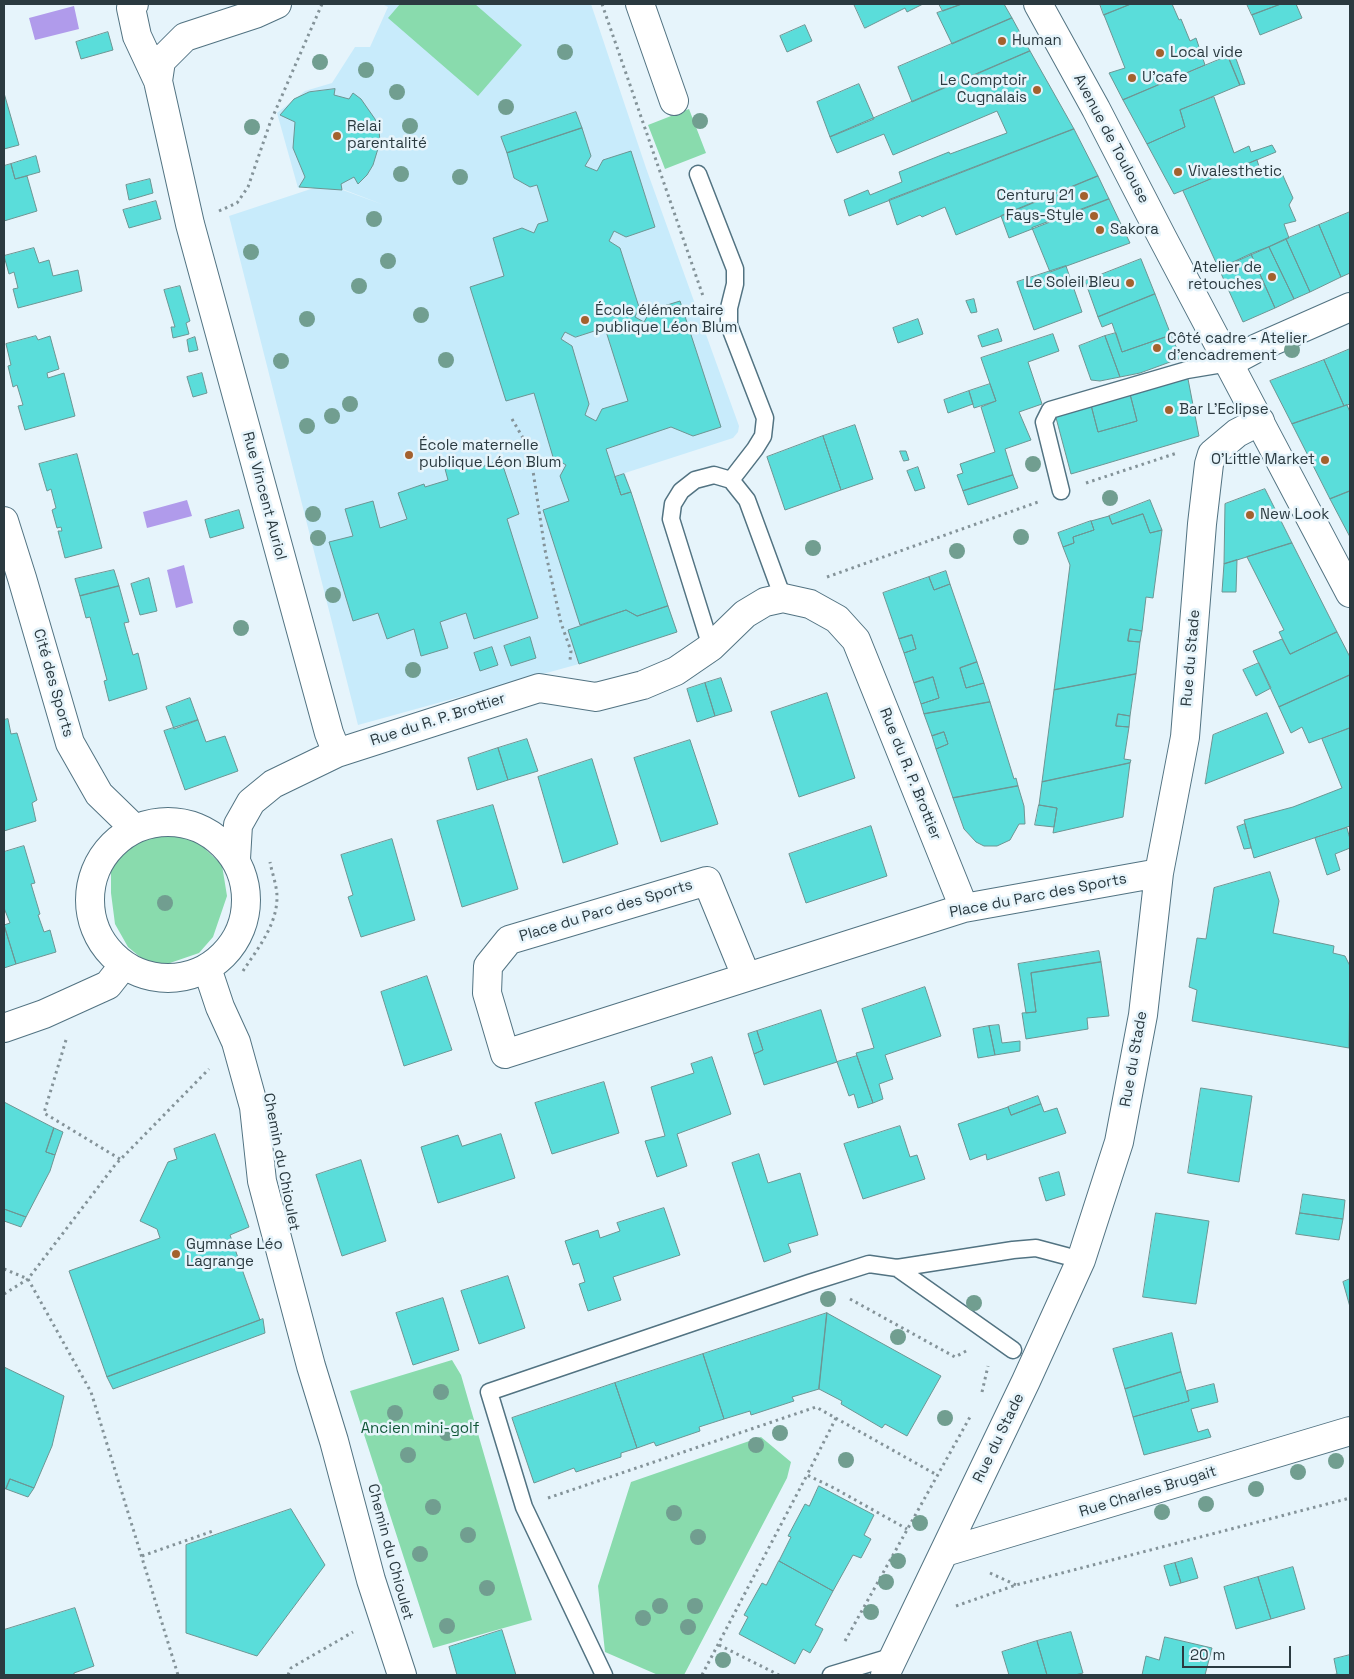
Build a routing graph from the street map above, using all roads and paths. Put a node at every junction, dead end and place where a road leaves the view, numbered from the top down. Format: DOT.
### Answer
graph roads {
  1 [pos="134,4"];
  2 [pos="322,4"];
  3 [pos="640,4"];
  4 [pos="1038,4"];
  5 [pos="261,7"];
  6 [pos="158,81"];
  7 [pos="674,101"];
  8 [pos="698,174"];
  9 [pos="190,224"];
  10 [pos="1350,308"];
  11 [pos="1229,363"];
  12 [pos="512,419"];
  13 [pos="1260,421"];
  14 [pos="1212,454"];
  15 [pos="731,480"];
  16 [pos="1061,491"];
  17 [pos="4,521"];
  18 [pos="822,578"];
  19 [pos="1350,593"];
  20 [pos="783,598"];
  21 [pos="711,647"];
  22 [pos="567,692"];
  23 [pos="337,753"];
  24 [pos="134,828"];
  25 [pos="268,857"];
  26 [pos="236,860"];
  27 [pos="1160,873"];
  28 [pos="964,908"];
  29 [pos="123,966"];
  30 [pos="207,968"];
  31 [pos="242,971"];
  32 [pos="746,976"];
  33 [pos="4,1028"];
  34 [pos="68,1032"];
  35 [pos="236,1042"];
  36 [pos="120,1159"];
  37 [pos="1081,1260"];
  38 [pos="898,1268"];
  39 [pos="4,1270"];
  40 [pos="28,1279"];
  41 [pos="4,1294"];
  42 [pos="846,1296"];
  43 [pos="996,1337"];
  44 [pos="1013,1350"];
  45 [pos="980,1398"];
  46 [pos="971,1415"];
  47 [pos="836,1418"];
  48 [pos="1350,1431"];
  49 [pos="807,1475"];
  50 [pos="937,1475"];
  51 [pos="1350,1498"];
  52 [pos="524,1507"];
  53 [pos="906,1529"];
  54 [pos="213,1531"];
  55 [pos="945,1552"];
  56 [pos="142,1556"];
  57 [pos="950,1608"];
  58 [pos="361,1628"];
  59 [pos="719,1645"];
  60 [pos="843,1645"];
  61 [pos="889,1666"];
  62 [pos="178,1675"];
  63 [pos="288,1675"];
  64 [pos="402,1675"];
  65 [pos="604,1675"];
  66 [pos="702,1675"];
  67 [pos="780,1675"];
  68 [pos="831,1675"];
  1 -- 6 [label="street, Rue Vincent Auriol"];
  2 -- 9 [label="path"];
  3 -- 7 [label="street"];
  4 -- 11 [label="street, Avenue de Toulouse"];
  5 -- 6 [label="street, Rue Vincent Auriol"];
  6 -- 9 [label="street, Rue Vincent Auriol"];
  8 -- 15 [label="lane"];
  9 -- 23 [label="street, Rue Vincent Auriol"];
  10 -- 11 [label="street"];
  11 -- 13 [label="street, Avenue de Toulouse"];
  11 -- 16 [label="lane"];
  12 -- 22 [label="path"];
  13 -- 14 [label="street"];
  13 -- 19 [label="street, Avenue de Toulouse"];
  14 -- 16 [label="path"];
  14 -- 27 [label="street, Rue du Stade"];
  15 -- 20 [label="lane"];
  15 -- 21 [label="lane"];
  16 -- 18 [label="path"];
  17 -- 24 [label="street, Cité des Sports"];
  20 -- 21 [label="street"];
  20 -- 28 [label="street, Rue du R. P. Brottier"];
  21 -- 22 [label="street"];
  22 -- 23 [label="street, Rue du R. P. Brottier"];
  23 -- 26 [label="street"];
  24 -- 26 [label="street"];
  24 -- 29 [label="street"];
  25 -- 31 [label="path"];
  26 -- 30 [label="street"];
  27 -- 28 [label="street, Place du Parc des Sports"];
  27 -- 37 [label="street, Rue du Stade"];
  28 -- 32 [label="street, Place du Parc des Sports"];
  29 -- 30 [label="street"];
  29 -- 33 [label="street"];
  30 -- 35 [label="street, Chemin du Chioulet"];
  32 -- 32 [label="street, Place du Parc des Sports"];
  34 -- 36 [label="path"];
  35 -- 36 [label="path"];
  35 -- 64 [label="street, Chemin du Chioulet"];
  36 -- 40 [label="path"];
  37 -- 38 [label="lane"];
  37 -- 55 [label="street, Rue du Stade"];
  38 -- 43 [label="lane"];
  38 -- 52 [label="lane"];
  39 -- 40 [label="path"];
  40 -- 41 [label="path"];
  40 -- 56 [label="path"];
  42 -- 43 [label="path"];
  43 -- 44 [label="lane"];
  43 -- 45 [label="path"];
  46 -- 50 [label="path"];
  47 -- 49 [label="path"];
  47 -- 50 [label="path"];
  47 -- 52 [label="path"];
  48 -- 55 [label="street, Rue Charles Brugait"];
  49 -- 53 [label="path"];
  49 -- 59 [label="path"];
  50 -- 53 [label="path"];
  51 -- 57 [label="path"];
  52 -- 65 [label="lane"];
  53 -- 60 [label="path"];
  54 -- 56 [label="path"];
  55 -- 61 [label="street, Rue du Stade"];
  56 -- 62 [label="path"];
  58 -- 63 [label="path"];
  59 -- 66 [label="path"];
  59 -- 67 [label="path"];
  61 -- 68 [label="lane"];
}
